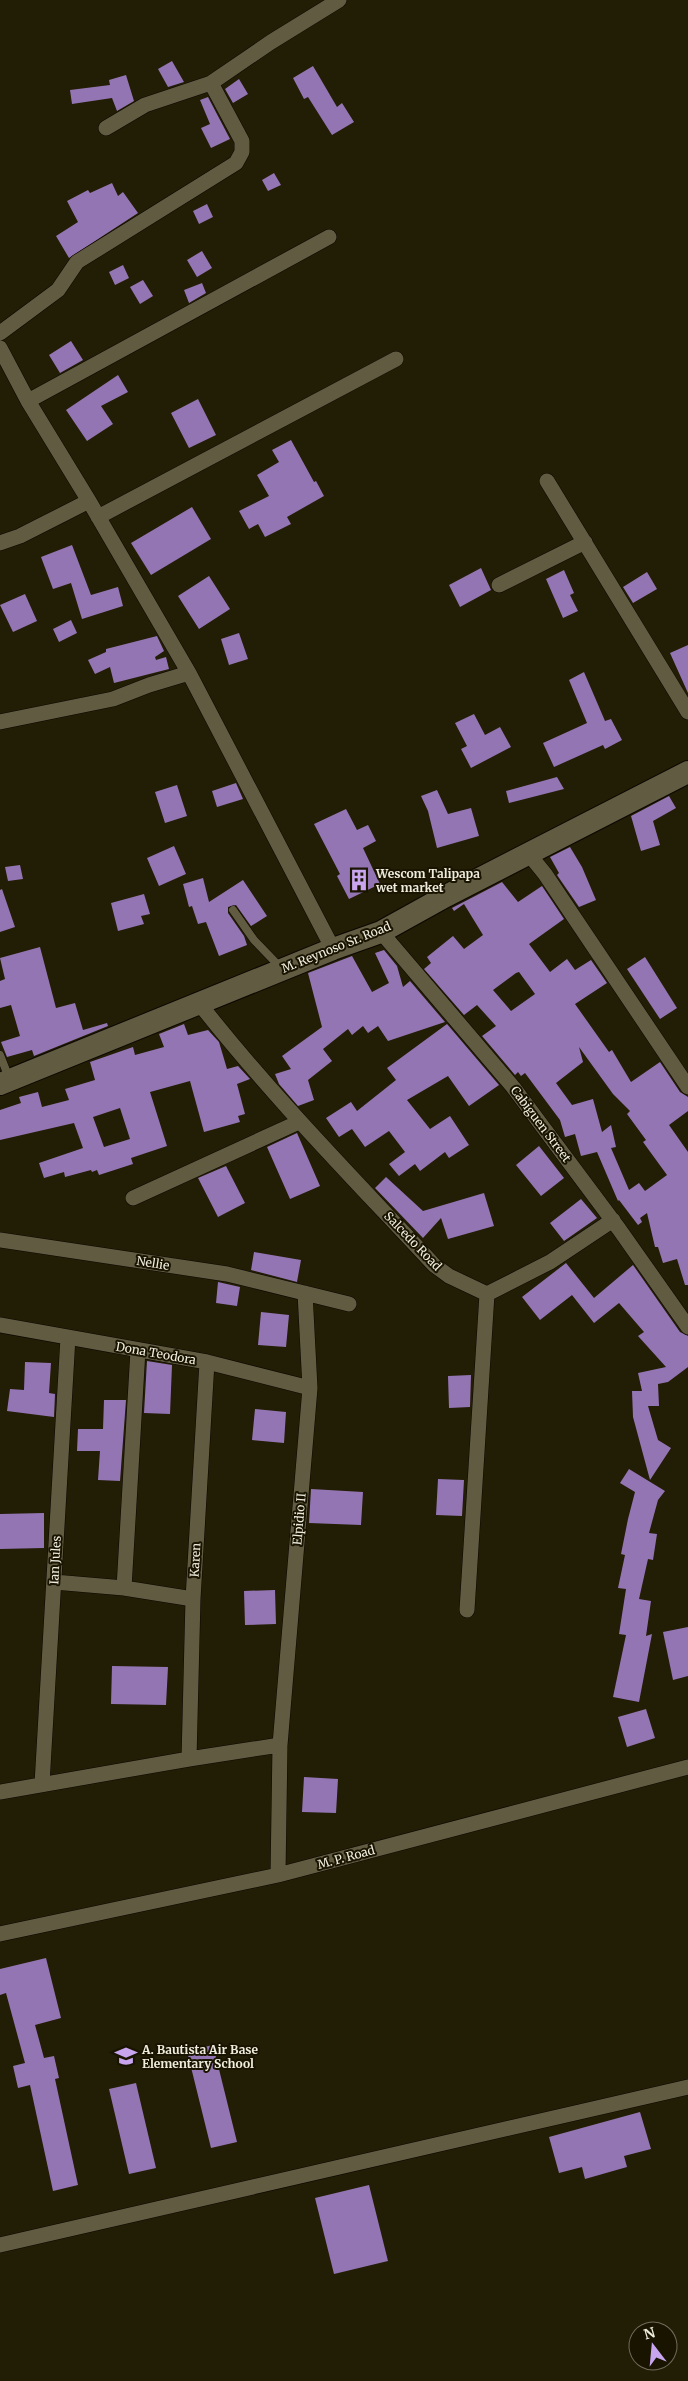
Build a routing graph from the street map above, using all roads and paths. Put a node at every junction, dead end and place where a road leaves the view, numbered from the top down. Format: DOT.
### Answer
graph roads {
  1 [pos="339,0"];
  2 [pos="211,83"];
  3 [pos="106,128"];
  4 [pos="329,237"];
  5 [pos="0,333"];
  6 [pos="0,348"];
  7 [pos="396,359"];
  8 [pos="28,401"];
  9 [pos="547,482"];
  10 [pos="89,501"];
  11 [pos="98,517"];
  12 [pos="585,542"];
  13 [pos="0,543"];
  14 [pos="499,585"];
  15 [pos="190,673"];
  16 [pos="688,712"];
  17 [pos="0,722"];
  18 [pos="688,772"];
  19 [pos="528,853"];
  20 [pos="233,910"];
  21 [pos="381,932"];
  22 [pos="333,949"];
  23 [pos="282,969"];
  24 [pos="199,1003"];
  25 [pos="0,1055"];
  26 [pos="5,1082"];
  27 [pos="688,1087"];
  28 [pos="299,1122"];
  29 [pos="133,1198"];
  30 [pos="612,1220"];
  31 [pos="0,1240"];
  32 [pos="305,1293"];
  33 [pos="487,1294"];
  34 [pos="349,1304"];
  35 [pos="0,1325"];
  36 [pos="688,1327"];
  37 [pos="68,1337"];
  38 [pos="138,1350"];
  39 [pos="207,1362"];
  40 [pos="310,1388"];
  41 [pos="54,1582"];
  42 [pos="124,1588"];
  43 [pos="193,1599"];
  44 [pos="466,1610"];
  45 [pos="280,1745"];
  46 [pos="189,1759"];
  47 [pos="688,1767"];
  48 [pos="42,1784"];
  49 [pos="0,1792"];
  50 [pos="278,1875"];
  51 [pos="0,1934"];
  52 [pos="688,2087"];
  53 [pos="0,2245"];
  1 -- 2 [label="street"];
  2 -- 3 [label="street"];
  2 -- 5 [label="street"];
  4 -- 8 [label="street"];
  6 -- 8 [label="street"];
  7 -- 11 [label="street"];
  8 -- 10 [label="street"];
  9 -- 12 [label="street"];
  10 -- 11 [label="street"];
  10 -- 13 [label="street"];
  11 -- 15 [label="street"];
  12 -- 14 [label="street"];
  12 -- 16 [label="street"];
  15 -- 17 [label="street"];
  15 -- 22 [label="street"];
  18 -- 19 [label="street, M. Reynoso Sr. Road"];
  19 -- 21 [label="street, M. Reynoso Sr. Road"];
  19 -- 27 [label="street"];
  20 -- 23 [label="lane"];
  21 -- 22 [label="street, M. Reynoso Sr. Road"];
  21 -- 30 [label="street, Cabiguen Street"];
  22 -- 23 [label="street, M. Reynoso Sr. Road"];
  23 -- 24 [label="street, M. Reynoso Sr. Road"];
  24 -- 26 [label="street, M. Reynoso Sr. Road"];
  24 -- 28 [label="street, Salcedo Road"];
  25 -- 26 [label="lane"];
  28 -- 29 [label="street"];
  28 -- 33 [label="street, Salcedo Road"];
  30 -- 33 [label="street"];
  30 -- 36 [label="street, Cabiguen Street"];
  31 -- 32 [label="street, Nellie"];
  32 -- 34 [label="street, Nellie"];
  32 -- 40 [label="street, Elpidio II"];
  33 -- 44 [label="street"];
  35 -- 37 [label="street, Dona Teodora"];
  37 -- 38 [label="street, Dona Teodora"];
  37 -- 41 [label="street, Ian Jules"];
  38 -- 39 [label="street, Dona Teodora"];
  38 -- 42 [label="street"];
  39 -- 40 [label="street, Dona Teodora"];
  39 -- 43 [label="street, Karen"];
  40 -- 45 [label="street, Elpidio II"];
  41 -- 42 [label="street"];
  41 -- 48 [label="street, Ian Jules"];
  42 -- 43 [label="street"];
  43 -- 46 [label="street, Karen"];
  45 -- 46 [label="street"];
  45 -- 50 [label="street, Elpidio II"];
  46 -- 48 [label="street"];
  47 -- 50 [label="street, M. P. Road"];
  48 -- 49 [label="street"];
  50 -- 51 [label="street, M. P. Road"];
  52 -- 53 [label="street"];
}
